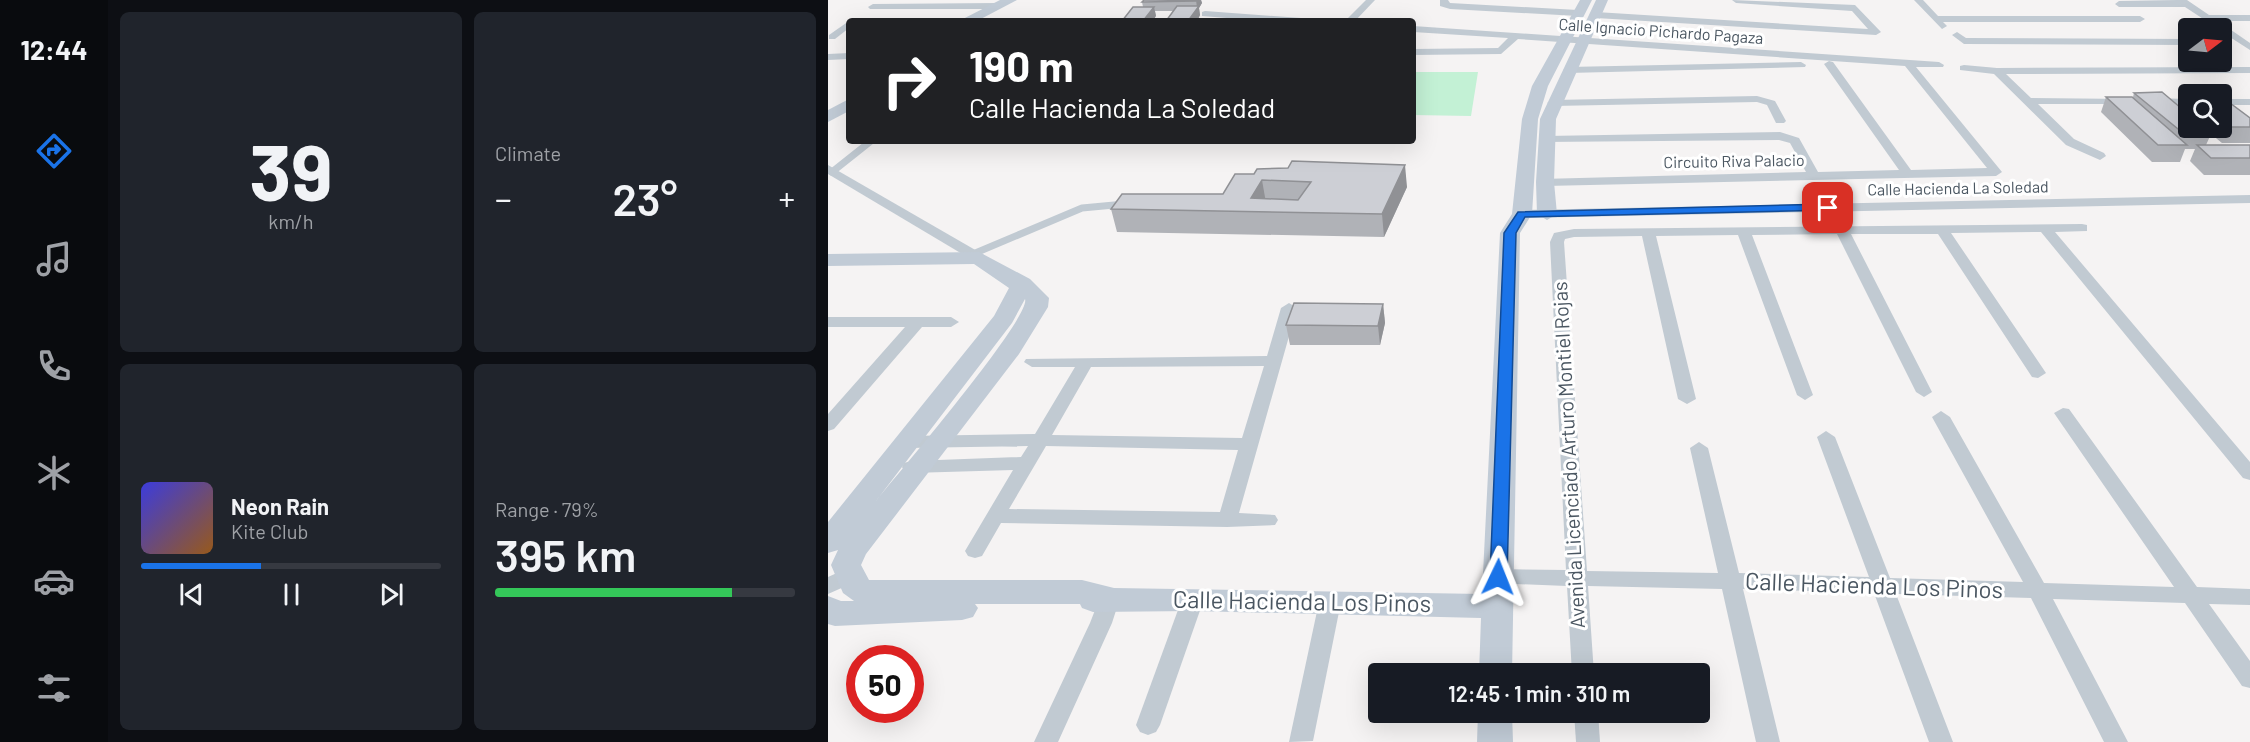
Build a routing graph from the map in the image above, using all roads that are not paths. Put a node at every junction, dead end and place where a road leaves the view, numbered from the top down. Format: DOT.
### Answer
graph roads {
  1 [pos="1011,0"];
  2 [pos="1030,0"];
  3 [pos="1371,0"];
  4 [pos="1444,0"];
  5 [pos="1736,0"];
  6 [pos="1918,0"];
  7 [pos="2116,2"];
  8 [pos="2183,2"];
  9 [pos="998,6"];
  10 [pos="873,7"];
  11 [pos="1582,7"];
  12 [pos="1599,7"];
  13 [pos="1205,14"];
  14 [pos="972,18"];
  15 [pos="991,18"];
  16 [pos="1231,18"];
  17 [pos="1353,18"];
  18 [pos="2140,18"];
  19 [pos="2207,18"];
  20 [pos="2232,18"];
  21 [pos="2250,18"];
  22 [pos="1416,29"];
  23 [pos="2157,34"];
  24 [pos="2178,35"];
  25 [pos="1516,36"];
  26 [pos="1564,39"];
  27 [pos="2178,39"];
  28 [pos="1582,41"];
  29 [pos="1974,49"];
  30 [pos="1416,52"];
  31 [pos="846,56"];
  32 [pos="828,57"];
  33 [pos="1862,61"];
  34 [pos="1908,63"];
  35 [pos="1829,64"];
  36 [pos="1939,65"];
  37 [pos="1964,68"];
  38 [pos="1568,70"];
  39 [pos="2250,70"];
  40 [pos="1997,71"];
  41 [pos="846,92"];
  42 [pos="2026,101"];
  43 [pos="2178,102"];
  44 [pos="2232,102"];
  45 [pos="2250,102"];
  46 [pos="828,103"];
  47 [pos="1553,103"];
  48 [pos="846,106"];
  49 [pos="828,117"];
  50 [pos="1780,121"];
  51 [pos="1546,140"];
  52 [pos="867,144"];
  53 [pos="2100,156"];
  54 [pos="830,170"];
  55 [pos="1907,173"];
  56 [pos="1814,176"];
  57 [pos="1545,182"];
  58 [pos="2250,199"];
  59 [pos="1131,205"];
  60 [pos="1534,214"];
  61 [pos="2082,228"];
  62 [pos="2045,229"];
  63 [pos="1842,230"];
  64 [pos="1942,230"];
  65 [pos="1743,231"];
  66 [pos="1648,233"];
  67 [pos="976,256"];
  68 [pos="828,260"];
  69 [pos="1022,284"];
  70 [pos="1289,308"];
  71 [pos="828,322"];
  72 [pos="918,322"];
  73 [pos="951,322"];
  74 [pos="1272,361"];
  75 [pos="1032,362"];
  76 [pos="1086,362"];
  77 [pos="2038,373"];
  78 [pos="1924,392"];
  79 [pos="1805,394"];
  80 [pos="850,399"];
  81 [pos="1687,399"];
  82 [pos="828,400"];
  83 [pos="2063,413"];
  84 [pos="1941,417"];
  85 [pos="828,425"];
  86 [pos="1826,437"];
  87 [pos="941,440"];
  88 [pos="1038,440"];
  89 [pos="906,442"];
  90 [pos="1247,444"];
  91 [pos="1699,448"];
  92 [pos="1024,464"];
  93 [pos="919,467"];
  94 [pos="886,468"];
  95 [pos="2250,474"];
  96 [pos="995,516"];
  97 [pos="1227,520"];
  98 [pos="1268,520"];
  99 [pos="828,542"];
  100 [pos="975,551"];
  101 [pos="1576,579"];
  102 [pos="838,581"];
  103 [pos="1730,581"];
  104 [pos="1882,585"];
  105 [pos="2038,591"];
  106 [pos="1497,592"];
  107 [pos="2193,595"];
  108 [pos="2250,597"];
  109 [pos="1109,598"];
  110 [pos="1192,599"];
  111 [pos="1330,602"];
  112 [pos="828,608"];
  113 [pos="1495,663"];
  114 [pos="1582,663"];
  115 [pos="2250,679"];
  116 [pos="1495,723"];
  117 [pos="1587,723"];
  118 [pos="1148,725"];
  119 [pos="1302,741"];
  120 [pos="1046,742"];
  121 [pos="1495,742"];
  122 [pos="1588,742"];
  123 [pos="1768,742"];
  124 [pos="1941,742"];
  125 [pos="2116,742"];
  1 -- 9 [label="main road"];
  2 -- 15 [label="main road"];
  3 -- 17 [label="street"];
  4 -- 11 [label="street"];
  5 -- 12 [label="street"];
  6 -- 18 [label="street"];
  7 -- 8 [label="street"];
  7 -- 18 [label="street"];
  8 -- 19 [label="street"];
  9 -- 10 [label="street"];
  9 -- 14 [label="main road"];
  11 -- 26 [label="main road"];
  12 -- 28 [label="main road"];
  13 -- 16 [label="street"];
  18 -- 23 [label="street"];
  20 -- 21 [label="street"];
  22 -- 25 [label="street, Calle Ignacio Pichardo Pagaza"];
  23 -- 24 [label="street"];
  23 -- 27 [label="street"];
  23 -- 29 [label="street"];
  25 -- 26 [label="street, Calle Ignacio Pichardo Pagaza"];
  25 -- 30 [label="street"];
  26 -- 28 [label="street, Calle Ignacio Pichardo Pagaza"];
  26 -- 60 [label="main road"];
  28 -- 33 [label="street, Calle Ignacio Pichardo Pagaza"];
  28 -- 38 [label="main road"];
  31 -- 32 [label="street"];
  33 -- 34 [label="street, Calle Ignacio Pichardo Pagaza"];
  33 -- 35 [label="street"];
  34 -- 36 [label="street, Calle Ignacio Pichardo Pagaza"];
  34 -- 55 [label="street"];
  35 -- 38 [label="street"];
  35 -- 55 [label="street"];
  37 -- 40 [label="street"];
  38 -- 47 [label="main road"];
  39 -- 40 [label="street"];
  40 -- 42 [label="street"];
  41 -- 46 [label="main road"];
  42 -- 43 [label="street"];
  42 -- 53 [label="street"];
  44 -- 45 [label="street"];
  47 -- 50 [label="street"];
  47 -- 51 [label="main road"];
  48 -- 49 [label="main road"];
  51 -- 56 [label="street, Circuito Riva Palacio"];
  51 -- 57 [label="main road"];
  52 -- 54 [label="lane"];
  54 -- 67 [label="street"];
  55 -- 56 [label="street"];
  56 -- 57 [label="street, Circuito Riva Palacio"];
  57 -- 60 [label="main road"];
  58 -- 60 [label="street, Calle Hacienda La Soledad"];
  59 -- 67 [label="lane"];
  60 -- 106 [label="main road"];
  61 -- 62 [label="street"];
  62 -- 64 [label="street"];
  62 -- 95 [label="street"];
  63 -- 64 [label="street"];
  63 -- 65 [label="street"];
  63 -- 78 [label="street"];
  64 -- 77 [label="street"];
  65 -- 66 [label="street"];
  65 -- 79 [label="street"];
  66 -- 81 [label="street"];
  66 -- 101 [label="street, Avenida Licenciado Arturo Montiel Rojas"];
  67 -- 68 [label="main road"];
  67 -- 69 [label="main road"];
  69 -- 87 [label="main road"];
  69 -- 89 [label="main road"];
  70 -- 74 [label="street"];
  71 -- 72 [label="street"];
  72 -- 73 [label="street"];
  72 -- 80 [label="street"];
  74 -- 76 [label="street"];
  74 -- 90 [label="street"];
  75 -- 76 [label="street"];
  76 -- 88 [label="street"];
  80 -- 82 [label="street"];
  80 -- 85 [label="street"];
  83 -- 107 [label="street"];
  84 -- 105 [label="street"];
  86 -- 104 [label="street"];
  87 -- 88 [label="street"];
  87 -- 89 [label="street"];
  87 -- 93 [label="main road"];
  88 -- 90 [label="street"];
  88 -- 92 [label="street"];
  89 -- 94 [label="main road"];
  90 -- 97 [label="street"];
  91 -- 103 [label="street"];
  92 -- 93 [label="street"];
  92 -- 96 [label="street"];
  93 -- 94 [label="street"];
  93 -- 102 [label="main road"];
  94 -- 99 [label="main road"];
  96 -- 97 [label="street"];
  96 -- 100 [label="street"];
  97 -- 98 [label="street"];
  101 -- 103 [label="street, Calle Hacienda Los Pinos"];
  101 -- 106 [label="street, Calle Hacienda Los Pinos"];
  101 -- 114 [label="street, Avenida Licenciado Arturo Montiel Rojas"];
  102 -- 109 [label="main road"];
  103 -- 104 [label="street, Calle Hacienda Los Pinos"];
  103 -- 123 [label="street"];
  104 -- 105 [label="street, Calle Hacienda Los Pinos"];
  104 -- 124 [label="street"];
  105 -- 107 [label="street, Calle Hacienda Los Pinos"];
  105 -- 125 [label="street"];
  106 -- 111 [label="main road, Calle Hacienda Los Pinos"];
  106 -- 113 [label="main road"];
  107 -- 108 [label="street, Calle Hacienda Los Pinos"];
  107 -- 115 [label="street"];
  109 -- 110 [label="main road, Calle Hacienda Los Pinos"];
  109 -- 112 [label="main road"];
  109 -- 120 [label="street"];
  110 -- 111 [label="main road, Calle Hacienda Los Pinos"];
  110 -- 118 [label="street"];
  111 -- 119 [label="street"];
  116 -- 121 [label="main road"];
  117 -- 122 [label="street"];
}
